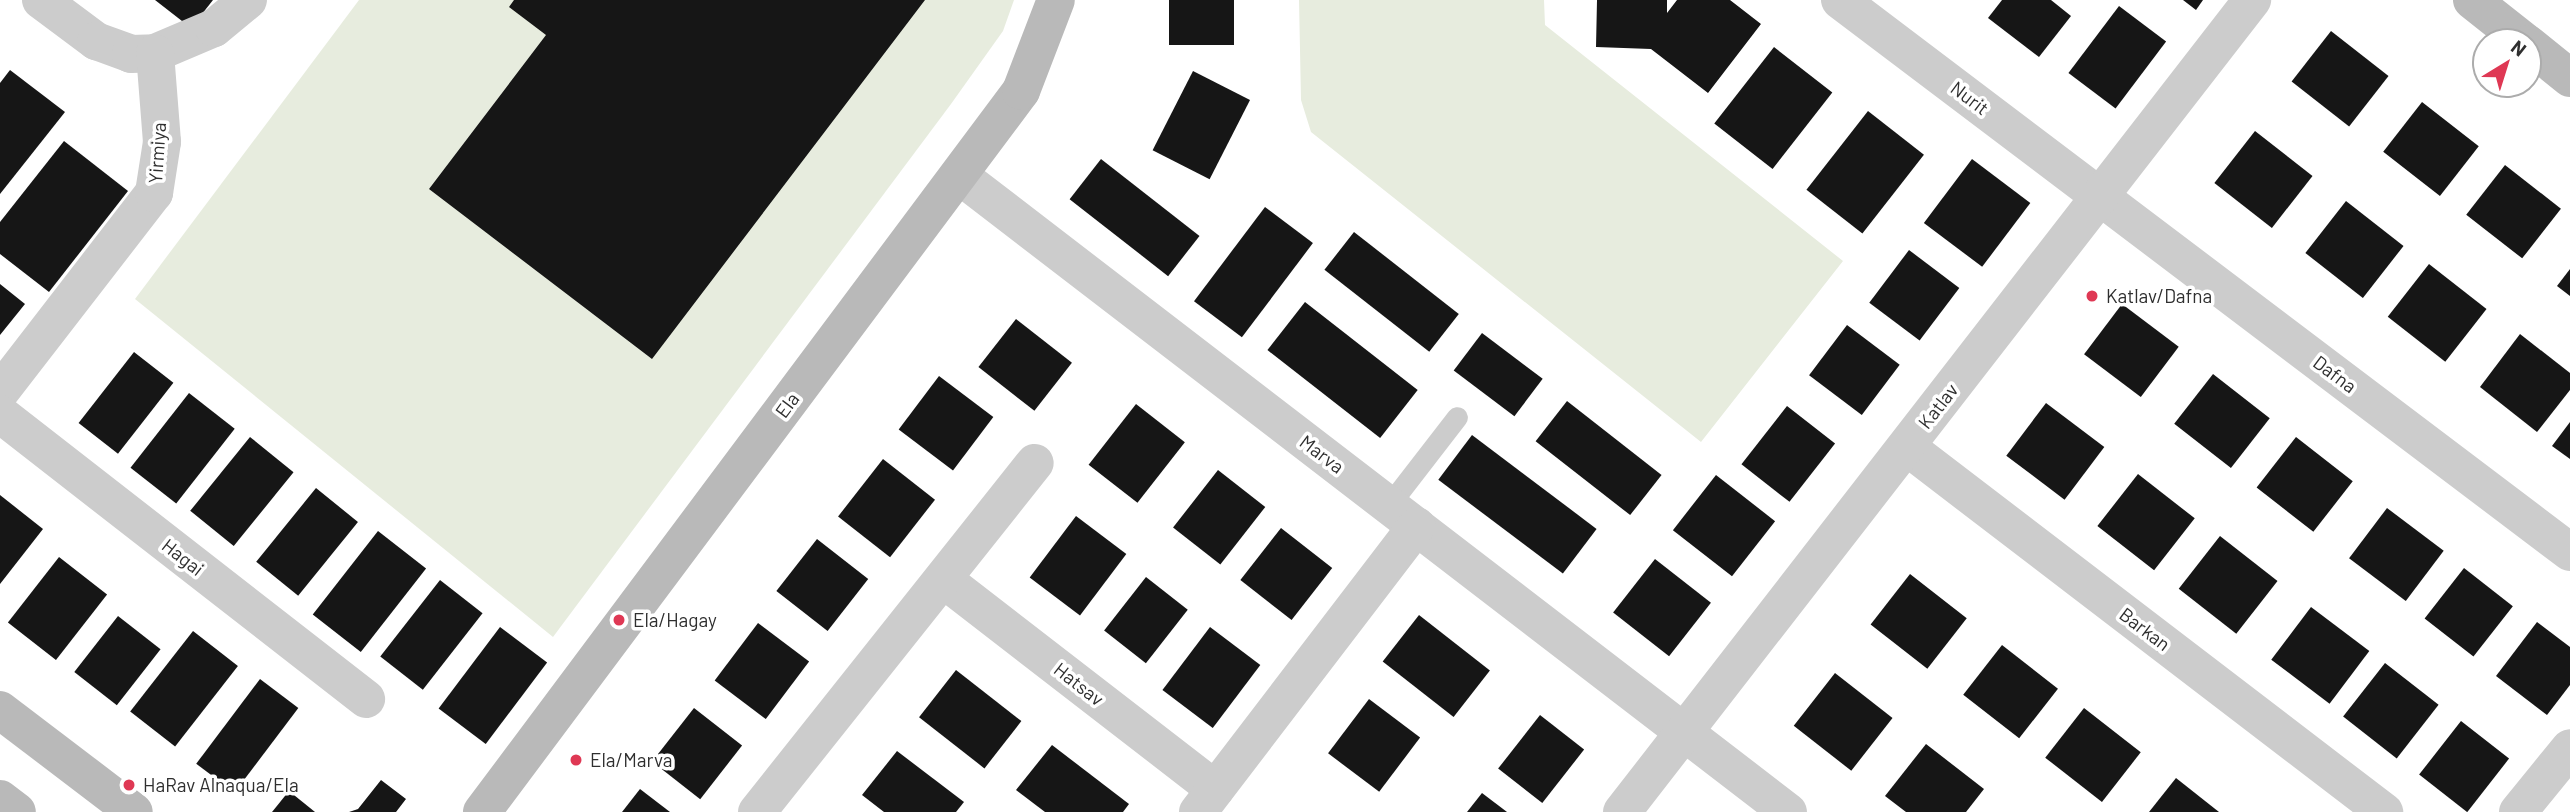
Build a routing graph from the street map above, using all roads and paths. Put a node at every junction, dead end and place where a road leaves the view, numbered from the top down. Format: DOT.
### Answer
graph roads {
  1 [pos="41,0"];
  2 [pos="248,0"];
  3 [pos="1056,0"];
  4 [pos="1840,0"];
  5 [pos="2252,0"];
  6 [pos="2472,0"];
  7 [pos="2508,28"];
  8 [pos="155,53"];
  9 [pos="2542,55"];
  10 [pos="2570,78"];
  11 [pos="960,176"];
  12 [pos="2099,197"];
  13 [pos="0,392"];
  14 [pos="0,414"];
  15 [pos="1457,416"];
  16 [pos="1907,447"];
  17 [pos="1035,463"];
  18 [pos="1403,516"];
  19 [pos="2570,552"];
  20 [pos="943,579"];
  21 [pos="366,699"];
  22 [pos="0,710"];
  23 [pos="1685,732"];
  24 [pos="2570,748"];
  25 [pos="0,799"];
  26 [pos="1207,801"];
  27 [pos="484,807"];
  28 [pos="17,812"];
  29 [pos="134,812"];
  30 [pos="757,812"];
  31 [pos="1622,812"];
  32 [pos="1788,812"];
  33 [pos="2384,812"];
  34 [pos="2518,812"];
  1 -- 8 [label="street"];
  2 -- 8 [label="street"];
  3 -- 11 [label="street, Ela"];
  4 -- 12 [label="street, Nurit"];
  5 -- 12 [label="street, Katlav"];
  6 -- 7 [label="street"];
  8 -- 13 [label="street, Yirmiya"];
  9 -- 10 [label="street"];
  11 -- 18 [label="street, Marva"];
  11 -- 27 [label="street, Ela"];
  12 -- 16 [label="street, Katlav"];
  12 -- 19 [label="street, Dafna"];
  14 -- 21 [label="street, Hagai"];
  15 -- 18 [label="lane"];
  16 -- 23 [label="street, Katlav"];
  16 -- 33 [label="street, Barkan"];
  17 -- 20 [label="street"];
  18 -- 23 [label="street, Marva"];
  18 -- 26 [label="street, Hatsav"];
  20 -- 26 [label="street, Hatsav"];
  20 -- 30 [label="street"];
  22 -- 29 [label="street"];
  23 -- 31 [label="street, Katlav"];
  23 -- 32 [label="street, Marva"];
  24 -- 34 [label="street"];
  25 -- 28 [label="street"];
}
